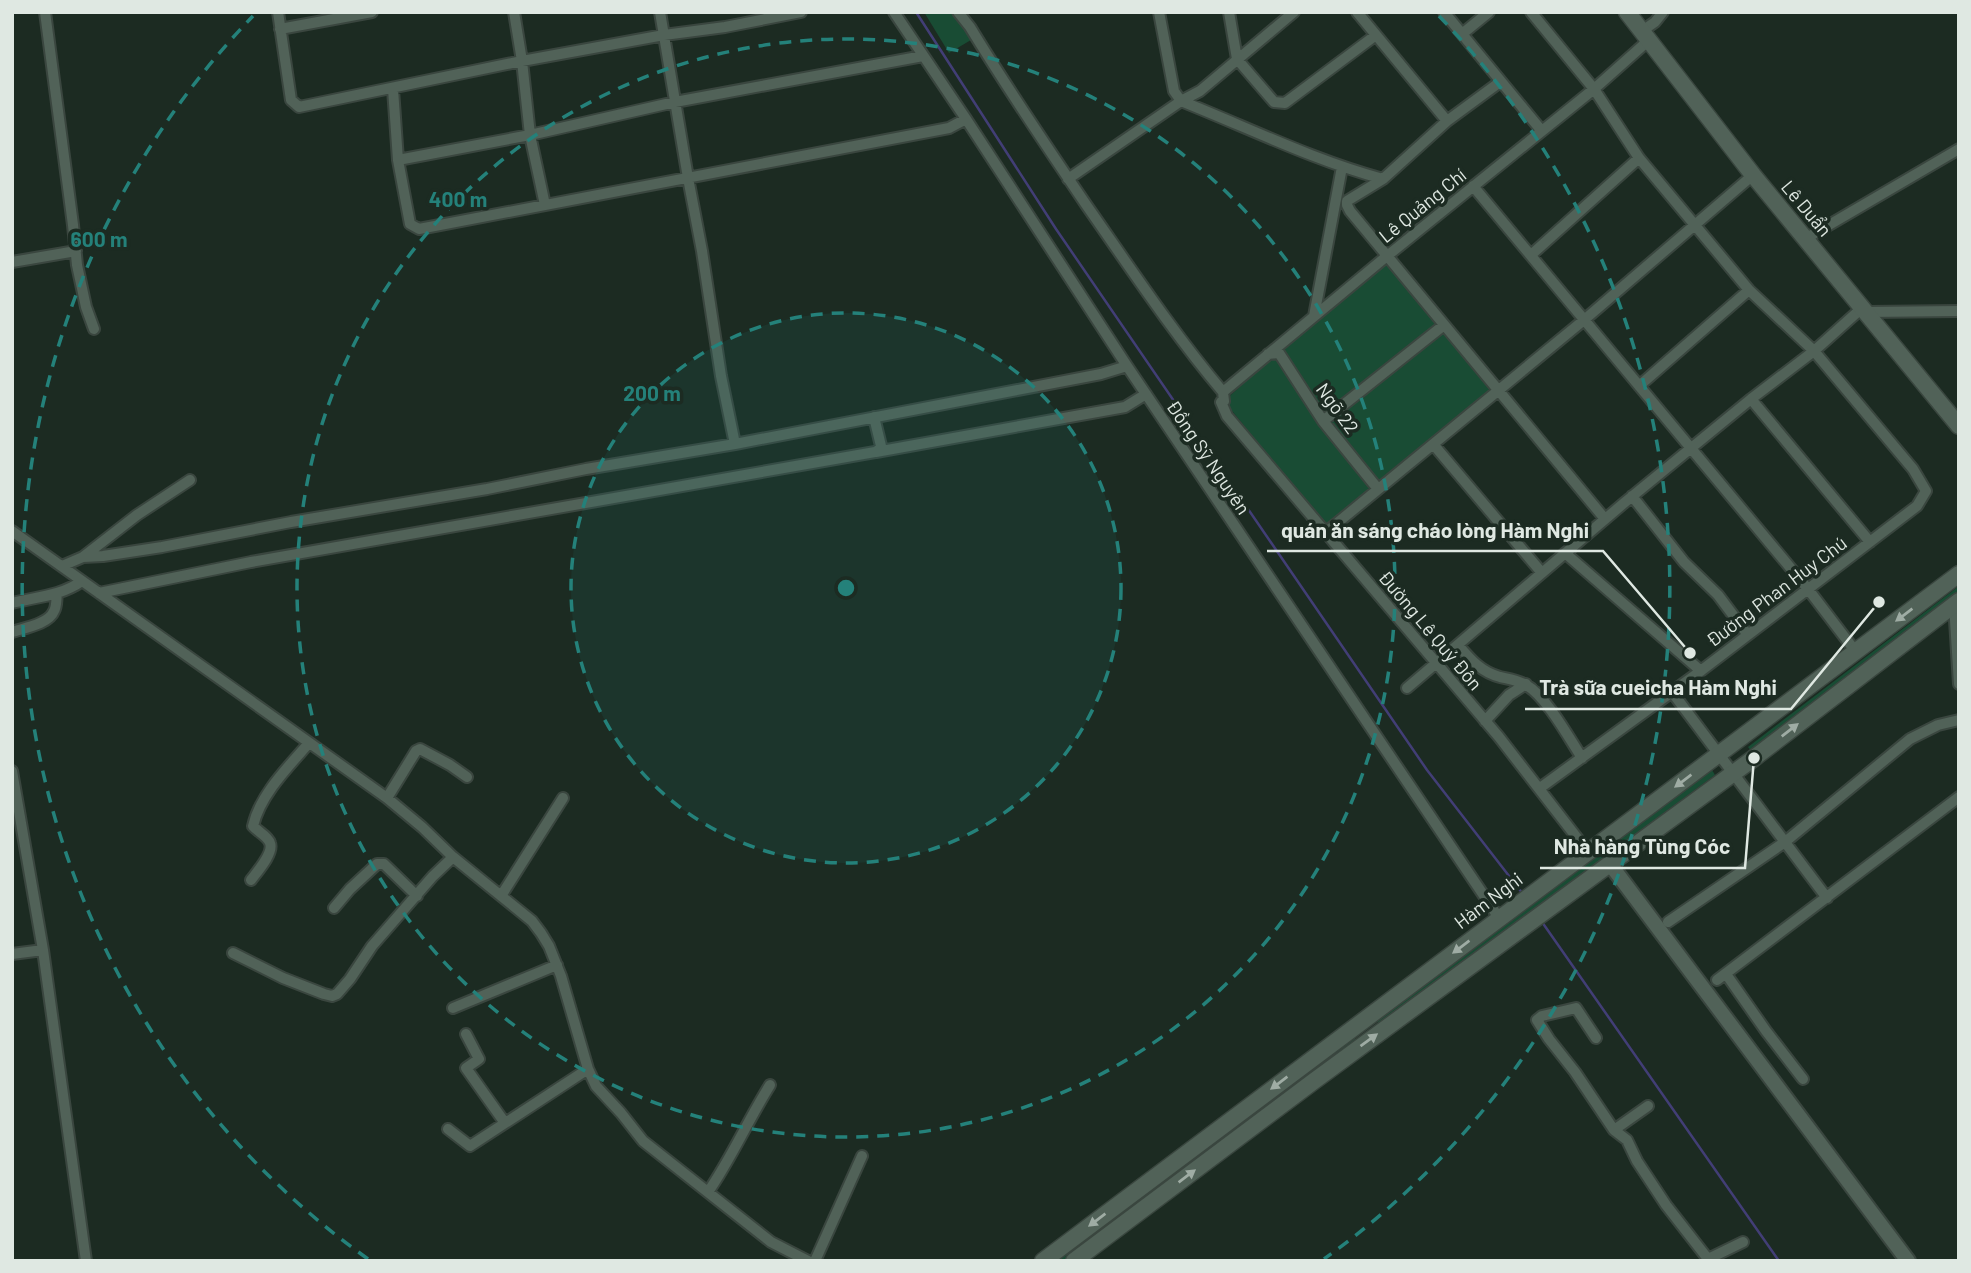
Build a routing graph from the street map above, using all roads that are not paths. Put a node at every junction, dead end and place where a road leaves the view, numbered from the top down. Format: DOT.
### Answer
graph roads {
  1 [pos="45,12"];
  2 [pos="278,12"];
  3 [pos="372,12"];
  4 [pos="514,12"];
  5 [pos="660,12"];
  6 [pos="801,12"];
  7 [pos="894,12"];
  8 [pos="958,12"];
  9 [pos="1159,12"];
  10 [pos="1229,12"];
  11 [pos="1294,12"];
  12 [pos="1357,12"];
  13 [pos="1444,12"];
  14 [pos="1489,12"];
  15 [pos="1531,12"];
  16 [pos="1627,12"];
  17 [pos="1664,12"];
  18 [pos="280,29"];
  19 [pos="1462,34"];
  20 [pos="664,35"];
  21 [pos="1376,35"];
  22 [pos="1645,35"];
  23 [pos="923,56"];
  24 [pos="1237,59"];
  25 [pos="523,61"];
  26 [pos="1500,82"];
  27 [pos="393,89"];
  28 [pos="1594,89"];
  29 [pos="1181,101"];
  30 [pos="675,102"];
  31 [pos="966,119"];
  32 [pos="1447,121"];
  33 [pos="1541,130"];
  34 [pos="530,135"];
  35 [pos="1959,149"];
  36 [pos="1639,158"];
  37 [pos="398,160"];
  38 [pos="1342,167"];
  39 [pos="1753,175"];
  40 [pos="688,178"];
  41 [pos="1068,180"];
  42 [pos="1383,180"];
  43 [pos="1473,186"];
  44 [pos="545,205"];
  45 [pos="1695,224"];
  46 [pos="1805,239"];
  47 [pos="76,251"];
  48 [pos="1531,255"];
  49 [pos="1387,256"];
  50 [pos="12,262"];
  51 [pos="1749,290"];
  52 [pos="1864,310"];
  53 [pos="1959,311"];
  54 [pos="1314,316"];
  55 [pos="1584,320"];
  56 [pos="1444,325"];
  57 [pos="94,329"];
  58 [pos="1814,351"];
  59 [pos="1268,354"];
  60 [pos="1126,366"];
  61 [pos="1639,386"];
  62 [pos="1497,390"];
  63 [pos="1146,394"];
  64 [pos="1224,397"];
  65 [pos="1751,399"];
  66 [pos="874,417"];
  67 [pos="1323,421"];
  68 [pos="1959,426"];
  69 [pos="735,444"];
  70 [pos="1433,444"];
  71 [pos="877,447"];
  72 [pos="1690,448"];
  73 [pos="190,480"];
  74 [pos="1378,489"];
  75 [pos="1632,496"];
  76 [pos="1605,519"];
  77 [pos="12,531"];
  78 [pos="1325,533"];
  79 [pos="1870,542"];
  80 [pos="1565,553"];
  81 [pos="82,557"];
  82 [pos="62,566"];
  83 [pos="1542,573"];
  84 [pos="1959,574"];
  85 [pos="82,581"];
  86 [pos="1808,589"];
  87 [pos="99,593"];
  88 [pos="57,594"];
  89 [pos="1956,602"];
  90 [pos="12,603"];
  91 [pos="12,632"];
  92 [pos="1748,635"];
  93 [pos="1458,645"];
  94 [pos="1857,652"];
  95 [pos="1958,659"];
  96 [pos="1436,664"];
  97 [pos="1700,671"];
  98 [pos="1526,684"];
  99 [pos="1959,684"];
  100 [pos="1407,688"];
  101 [pos="1672,692"];
  102 [pos="1959,720"];
  103 [pos="1485,721"];
  104 [pos="309,743"];
  105 [pos="1718,755"];
  106 [pos="1582,758"];
  107 [pos="12,771"];
  108 [pos="1733,773"];
  109 [pos="467,777"];
  110 [pos="1540,788"];
  111 [pos="1959,797"];
  112 [pos="387,798"];
  113 [pos="563,798"];
  114 [pos="1785,842"];
  115 [pos="1588,852"];
  116 [pos="453,857"];
  117 [pos="1610,864"];
  118 [pos="251,880"];
  119 [pos="418,896"];
  120 [pos="500,896"];
  121 [pos="1827,898"];
  122 [pos="334,908"];
  123 [pos="1499,918"];
  124 [pos="1668,922"];
  125 [pos="43,950"];
  126 [pos="233,953"];
  127 [pos="12,954"];
  128 [pos="557,965"];
  129 [pos="453,1008"];
  130 [pos="466,1034"];
  131 [pos="1596,1038"];
  132 [pos="587,1069"];
  133 [pos="1804,1079"];
  134 [pos="770,1085"];
  135 [pos="1648,1106"];
  136 [pos="505,1123"];
  137 [pos="448,1129"];
  138 [pos="1614,1130"];
  139 [pos="862,1156"];
  140 [pos="708,1192"];
  141 [pos="1743,1241"];
  142 [pos="1709,1260"];
  143 [pos="86,1261"];
  144 [pos="808,1261"];
  145 [pos="815,1261"];
  146 [pos="1042,1261"];
  147 [pos="1074,1261"];
  148 [pos="1909,1261"];
  1 -- 47 [label="street"];
  2 -- 18 [label="street"];
  3 -- 18 [label="street"];
  4 -- 25 [label="street"];
  5 -- 20 [label="street"];
  6 -- 20 [label="street"];
  7 -- 23 [label="street, Đồng Sỹ Nguyên"];
  8 -- 41 [label="street, Đường Lê Quý Đôn"];
  9 -- 29 [label="street"];
  10 -- 24 [label="street"];
  11 -- 24 [label="street"];
  12 -- 21 [label="street"];
  13 -- 19 [label="street"];
  14 -- 19 [label="street"];
  15 -- 28 [label="street"];
  16 -- 22 [label="main road, Lê Duẩn"];
  17 -- 22 [label="street, Lê Quảng Chí"];
  18 -- 27 [label="street"];
  19 -- 26 [label="street"];
  20 -- 25 [label="street"];
  20 -- 30 [label="street"];
  21 -- 24 [label="street"];
  21 -- 32 [label="street"];
  22 -- 28 [label="street, Lê Quảng Chí"];
  22 -- 39 [label="main road, Lê Duẩn"];
  23 -- 30 [label="street"];
  23 -- 31 [label="street, Đồng Sỹ Nguyên"];
  24 -- 29 [label="street"];
  25 -- 27 [label="street"];
  25 -- 34 [label="street"];
  26 -- 32 [label="street"];
  26 -- 33 [label="street"];
  27 -- 37 [label="street"];
  28 -- 33 [label="street, Lê Quảng Chí"];
  28 -- 36 [label="street"];
  29 -- 38 [label="street"];
  29 -- 41 [label="street"];
  30 -- 34 [label="street"];
  30 -- 40 [label="street"];
  31 -- 40 [label="street"];
  31 -- 60 [label="street, Đồng Sỹ Nguyên"];
  32 -- 42 [label="street"];
  33 -- 43 [label="street, Lê Quảng Chí"];
  34 -- 37 [label="street"];
  34 -- 44 [label="street"];
  35 -- 46 [label="street"];
  36 -- 45 [label="street"];
  36 -- 48 [label="street"];
  37 -- 44 [label="street"];
  38 -- 42 [label="street"];
  38 -- 54 [label="street"];
  39 -- 45 [label="street"];
  39 -- 46 [label="main road, Lê Duẩn"];
  40 -- 44 [label="street"];
  40 -- 69 [label="street"];
  41 -- 64 [label="street, Đường Lê Quý Đôn"];
  42 -- 49 [label="street"];
  43 -- 48 [label="street"];
  43 -- 49 [label="street, Lê Quảng Chí"];
  45 -- 51 [label="street"];
  45 -- 55 [label="street"];
  46 -- 52 [label="main road, Lê Duẩn"];
  47 -- 50 [label="street"];
  47 -- 57 [label="street"];
  48 -- 55 [label="street"];
  49 -- 54 [label="street, Lê Quảng Chí"];
  49 -- 56 [label="street"];
  51 -- 58 [label="street"];
  51 -- 61 [label="street"];
  52 -- 53 [label="street"];
  52 -- 58 [label="street"];
  52 -- 68 [label="main road, Lê Duẩn"];
  54 -- 59 [label="street, Lê Quảng Chí"];
  55 -- 61 [label="street"];
  55 -- 62 [label="street"];
  56 -- 62 [label="street"];
  56 -- 67 [label="street"];
  58 -- 65 [label="street"];
  58 -- 79 [label="street, Đường Phan Huy Chú"];
  59 -- 64 [label="street, Lê Quảng Chí"];
  59 -- 67 [label="street, Ngõ 22"];
  60 -- 63 [label="street, Đồng Sỹ Nguyên"];
  60 -- 66 [label="street"];
  61 -- 72 [label="street"];
  62 -- 70 [label="street"];
  62 -- 76 [label="street"];
  63 -- 71 [label="street"];
  63 -- 123 [label="street, Đồng Sỹ Nguyên"];
  64 -- 78 [label="street, Đường Lê Quý Đôn"];
  65 -- 72 [label="street"];
  65 -- 79 [label="street"];
  66 -- 69 [label="street"];
  66 -- 71 [label="street"];
  67 -- 74 [label="street, Ngõ 22"];
  69 -- 81 [label="street"];
  70 -- 74 [label="street"];
  70 -- 83 [label="street"];
  71 -- 87 [label="street"];
  72 -- 75 [label="street"];
  72 -- 86 [label="street"];
  73 -- 81 [label="street"];
  74 -- 78 [label="street"];
  75 -- 76 [label="street"];
  75 -- 92 [label="street"];
  76 -- 80 [label="street"];
  77 -- 82 [label="street"];
  78 -- 96 [label="street, Đường Lê Quý Đôn"];
  79 -- 86 [label="street, Đường Phan Huy Chú"];
  80 -- 83 [label="street"];
  80 -- 97 [label="street"];
  81 -- 82 [label="street"];
  82 -- 85 [label="street"];
  83 -- 93 [label="street"];
  84 -- 94 [label="main road, Hàm Nghi, one-way"];
  85 -- 87 [label="street"];
  85 -- 88 [label="street"];
  86 -- 92 [label="street, Đường Phan Huy Chú"];
  86 -- 94 [label="street"];
  87 -- 104 [label="street"];
  88 -- 90 [label="street"];
  88 -- 91 [label="street"];
  89 -- 95 [label="street"];
  108 -- 89 [label="main road, one-way"];
  92 -- 97 [label="street, Đường Phan Huy Chú"];
  93 -- 96 [label="street"];
  93 -- 98 [label="street"];
  94 -- 105 [label="main road, Hàm Nghi"];
  95 -- 99 [label="street"];
  96 -- 100 [label="street"];
  96 -- 103 [label="street, Đường Lê Quý Đôn"];
  97 -- 101 [label="street, Đường Phan Huy Chú"];
  98 -- 103 [label="street"];
  98 -- 106 [label="street"];
  101 -- 105 [label="street"];
  101 -- 106 [label="street, Đường Phan Huy Chú"];
  102 -- 114 [label="street"];
  103 -- 110 [label="street, Đường Lê Quý Đôn"];
  104 -- 112 [label="street"];
  104 -- 118 [label="street"];
  105 -- 108 [label="street"];
  105 -- 115 [label="main road, Hàm Nghi, one-way"];
  106 -- 110 [label="street, Đường Phan Huy Chú"];
  107 -- 125 [label="street"];
  108 -- 114 [label="street"];
  108 -- 117 [label="main road"];
  109 -- 112 [label="street"];
  110 -- 115 [label="street, Đường Lê Quý Đôn"];
  111 -- 121 [label="street"];
  112 -- 116 [label="street"];
  113 -- 120 [label="street"];
  114 -- 121 [label="street"];
  114 -- 124 [label="street"];
  115 -- 123 [label="main road, Hàm Nghi"];
  116 -- 119 [label="street"];
  116 -- 120 [label="street"];
  147 -- 117 [label="main road, one-way"];
  117 -- 148 [label="street"];
  119 -- 122 [label="street"];
  119 -- 126 [label="street"];
  120 -- 128 [label="street"];
  121 -- 133 [label="street"];
  123 -- 146 [label="main road, Hàm Nghi, one-way"];
  125 -- 127 [label="street"];
  125 -- 143 [label="street"];
  128 -- 129 [label="street"];
  128 -- 132 [label="street"];
  130 -- 136 [label="street"];
  131 -- 138 [label="street"];
  132 -- 136 [label="street"];
  132 -- 140 [label="street"];
  134 -- 140 [label="street"];
  135 -- 138 [label="street"];
  136 -- 137 [label="street"];
  138 -- 142 [label="street"];
  139 -- 145 [label="street"];
  140 -- 144 [label="street"];
  141 -- 142 [label="street"];
}
